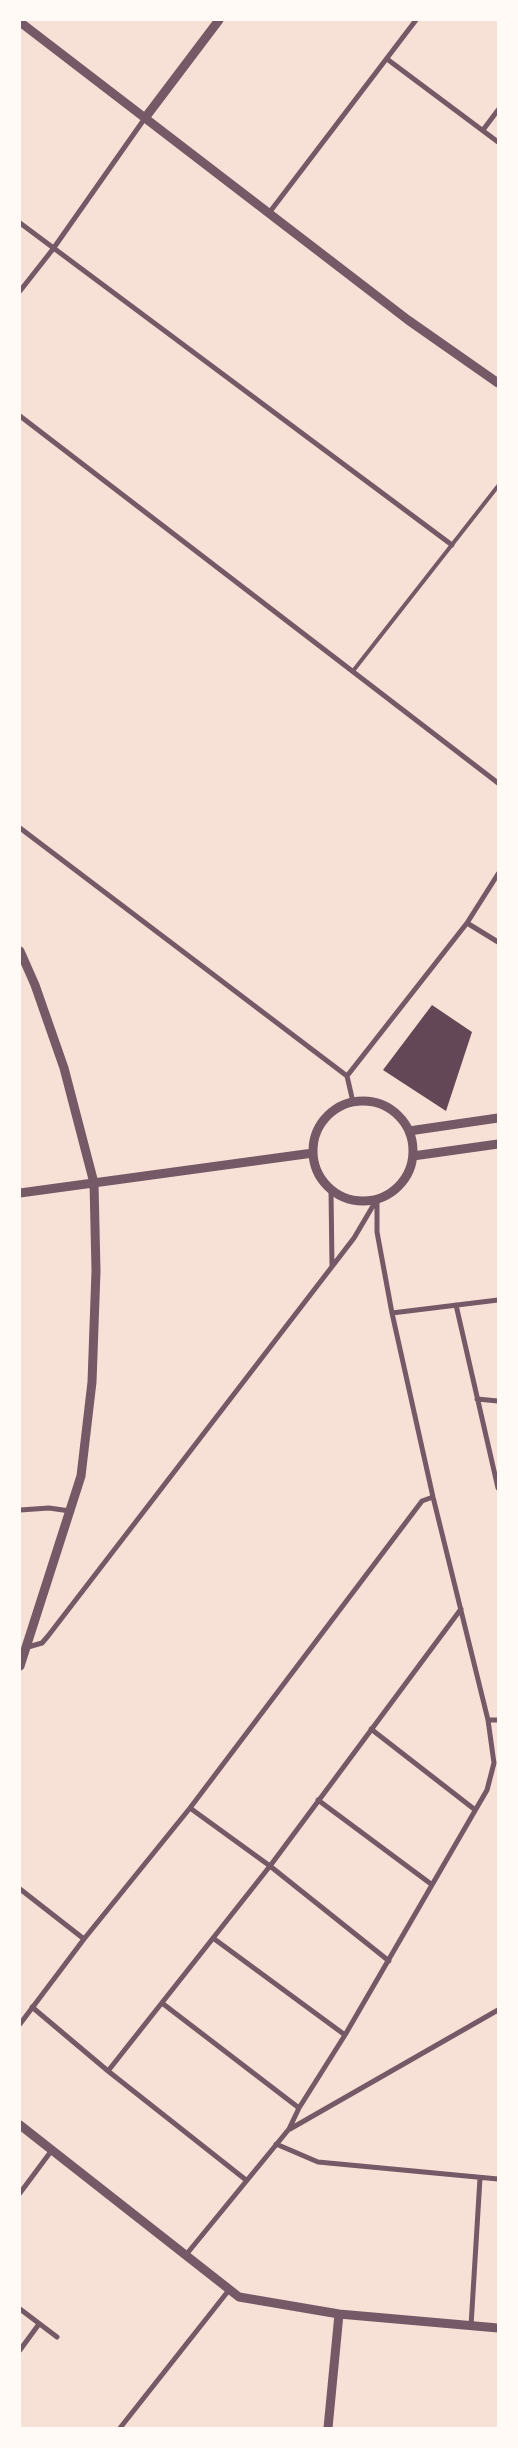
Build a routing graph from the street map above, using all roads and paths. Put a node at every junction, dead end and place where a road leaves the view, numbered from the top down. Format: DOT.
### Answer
graph roads {
  1 [pos="220,20"];
  2 [pos="416,20"];
  3 [pos="20,22"];
  4 [pos="387,59"];
  5 [pos="498,110"];
  6 [pos="145,118"];
  7 [pos="482,130"];
  8 [pos="498,142"];
  9 [pos="269,213"];
  10 [pos="20,224"];
  11 [pos="53,249"];
  12 [pos="20,291"];
  13 [pos="498,383"];
  14 [pos="20,416"];
  15 [pos="498,486"];
  16 [pos="452,545"];
  17 [pos="353,671"];
  18 [pos="498,783"];
  19 [pos="20,828"];
  20 [pos="498,874"];
  21 [pos="467,923"];
  22 [pos="498,942"];
  23 [pos="20,951"];
  24 [pos="347,1076"];
  25 [pos="353,1102"];
  26 [pos="498,1118"];
  27 [pos="409,1131"];
  28 [pos="498,1144"];
  29 [pos="313,1153"];
  30 [pos="413,1156"];
  31 [pos="94,1183"];
  32 [pos="331,1190"];
  33 [pos="20,1193"];
  34 [pos="377,1199"];
  35 [pos="332,1267"];
  36 [pos="498,1300"];
  37 [pos="456,1305"];
  38 [pos="392,1313"];
  39 [pos="477,1399"];
  40 [pos="498,1401"];
  41 [pos="498,1488"];
  42 [pos="433,1497"];
  43 [pos="20,1510"];
  44 [pos="70,1511"];
  45 [pos="461,1609"];
  46 [pos="28,1647"];
  47 [pos="20,1666"];
  48 [pos="488,1720"];
  49 [pos="498,1720"];
  50 [pos="371,1729"];
  51 [pos="318,1800"];
  52 [pos="190,1808"];
  53 [pos="474,1809"];
  54 [pos="270,1866"];
  55 [pos="431,1884"];
  56 [pos="20,1889"];
  57 [pos="213,1938"];
  58 [pos="84,1939"];
  59 [pos="389,1961"];
  60 [pos="162,2003"];
  61 [pos="32,2007"];
  62 [pos="498,2010"];
  63 [pos="20,2024"];
  64 [pos="345,2035"];
  65 [pos="108,2070"];
  66 [pos="299,2108"];
  67 [pos="20,2125"];
  68 [pos="290,2129"];
  69 [pos="276,2144"];
  70 [pos="52,2150"];
  71 [pos="480,2178"];
  72 [pos="498,2179"];
  73 [pos="246,2180"];
  74 [pos="20,2193"];
  75 [pos="185,2256"];
  76 [pos="229,2290"];
  77 [pos="20,2309"];
  78 [pos="339,2314"];
  79 [pos="39,2324"];
  80 [pos="471,2326"];
  81 [pos="498,2328"];
  82 [pos="57,2337"];
  83 [pos="20,2350"];
  84 [pos="120,2428"];
  85 [pos="328,2428"];
  1 -- 6 [label="street"];
  2 -- 4 [label="street"];
  3 -- 6 [label="street"];
  4 -- 7 [label="street"];
  4 -- 9 [label="street"];
  5 -- 7 [label="street"];
  6 -- 9 [label="street"];
  6 -- 11 [label="street"];
  7 -- 8 [label="street"];
  9 -- 13 [label="street"];
  10 -- 11 [label="street"];
  11 -- 12 [label="street"];
  11 -- 16 [label="street"];
  14 -- 17 [label="street"];
  15 -- 16 [label="lane"];
  16 -- 17 [label="lane"];
  17 -- 18 [label="street"];
  19 -- 24 [label="street"];
  20 -- 21 [label="street"];
  21 -- 22 [label="street"];
  21 -- 24 [label="street"];
  23 -- 31 [label="street"];
  24 -- 25 [label="street"];
  25 -- 27 [label="street"];
  25 -- 29 [label="street"];
  26 -- 27 [label="street"];
  27 -- 30 [label="street"];
  28 -- 30 [label="street"];
  29 -- 31 [label="street"];
  29 -- 32 [label="street"];
  30 -- 34 [label="street"];
  31 -- 33 [label="street"];
  31 -- 44 [label="street"];
  32 -- 34 [label="street"];
  32 -- 35 [label="street"];
  34 -- 35 [label="street"];
  34 -- 38 [label="street"];
  35 -- 46 [label="street"];
  36 -- 37 [label="street"];
  37 -- 38 [label="street"];
  37 -- 39 [label="street"];
  38 -- 42 [label="street"];
  39 -- 40 [label="street"];
  39 -- 41 [label="street"];
  42 -- 45 [label="street"];
  42 -- 52 [label="street"];
  43 -- 44 [label="street"];
  44 -- 46 [label="street"];
  45 -- 48 [label="street"];
  45 -- 50 [label="street"];
  46 -- 47 [label="street"];
  48 -- 49 [label="street"];
  48 -- 53 [label="street"];
  50 -- 51 [label="street"];
  50 -- 53 [label="street"];
  51 -- 54 [label="street"];
  51 -- 55 [label="street"];
  52 -- 54 [label="street"];
  52 -- 58 [label="street"];
  53 -- 55 [label="street"];
  54 -- 57 [label="street"];
  54 -- 59 [label="street"];
  55 -- 59 [label="street"];
  56 -- 58 [label="street"];
  57 -- 60 [label="street"];
  57 -- 64 [label="street"];
  58 -- 61 [label="street"];
  59 -- 64 [label="street"];
  60 -- 65 [label="street"];
  60 -- 66 [label="street"];
  61 -- 63 [label="street"];
  61 -- 65 [label="street"];
  62 -- 68 [label="street"];
  64 -- 66 [label="street"];
  65 -- 73 [label="street"];
  66 -- 68 [label="street"];
  67 -- 70 [label="street"];
  68 -- 69 [label="street"];
  69 -- 71 [label="street"];
  69 -- 73 [label="street"];
  70 -- 74 [label="street"];
  70 -- 75 [label="street"];
  71 -- 72 [label="street"];
  71 -- 80 [label="street"];
  73 -- 75 [label="street"];
  75 -- 76 [label="street"];
  76 -- 78 [label="street"];
  76 -- 84 [label="street"];
  77 -- 79 [label="street"];
  78 -- 80 [label="street"];
  78 -- 85 [label="street"];
  79 -- 82 [label="street"];
  79 -- 83 [label="street"];
  80 -- 81 [label="street"];
}
